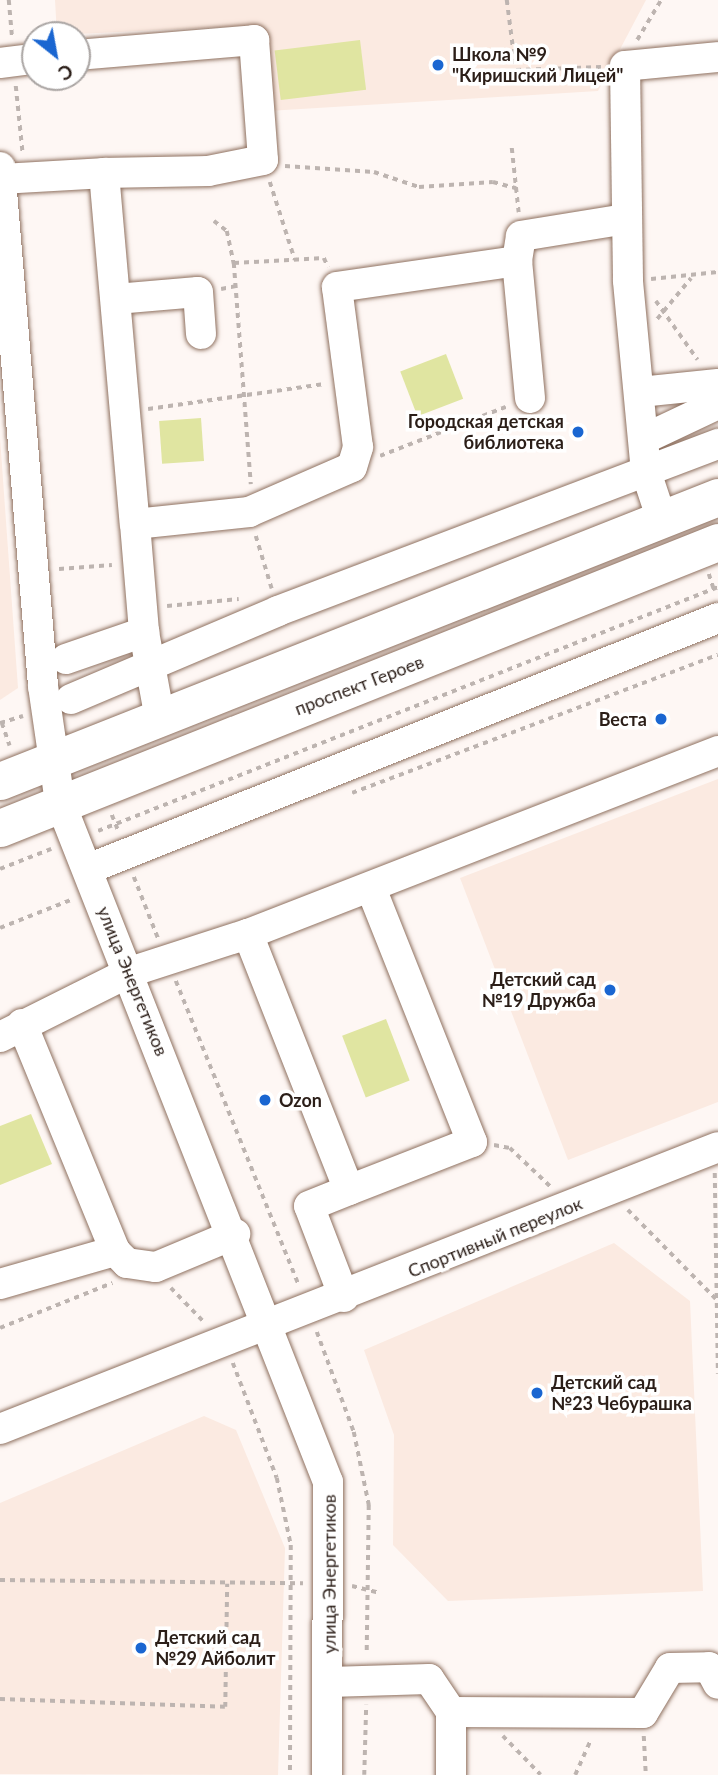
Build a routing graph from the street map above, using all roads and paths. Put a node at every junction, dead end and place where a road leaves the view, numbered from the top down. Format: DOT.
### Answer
graph roads {
  1 [pos="507,0"];
  2 [pos="661,0"];
  3 [pos="91,54"];
  4 [pos="718,57"];
  5 [pos="21,61"];
  6 [pos="0,63"];
  7 [pos="625,66"];
  8 [pos="512,148"];
  9 [pos="263,160"];
  10 [pos="0,167"];
  11 [pos="104,173"];
  12 [pos="1,179"];
  13 [pos="516,188"];
  14 [pos="626,219"];
  15 [pos="214,221"];
  16 [pos="519,248"];
  17 [pos="295,260"];
  18 [pos="234,263"];
  19 [pos="718,272"];
  20 [pos="691,278"];
  21 [pos="633,279"];
  22 [pos="337,287"];
  23 [pos="116,299"];
  24 [pos="664,311"];
  25 [pos="201,334"];
  26 [pos="635,346"];
  27 [pos="348,358"];
  28 [pos="712,377"];
  29 [pos="640,391"];
  30 [pos="245,396"];
  31 [pos="530,398"];
  32 [pos="718,404"];
  33 [pos="125,412"];
  34 [pos="644,439"];
  35 [pos="718,444"];
  36 [pos="352,467"];
  37 [pos="646,472"];
  38 [pos="718,497"];
  39 [pos="249,512"];
  40 [pos="662,520"];
  41 [pos="135,524"];
  42 [pos="718,541"];
  43 [pos="139,564"];
  44 [pos="59,569"];
  45 [pos="718,587"];
  46 [pos="278,611"];
  47 [pos="718,618"];
  48 [pos="144,632"];
  49 [pos="718,655"];
  50 [pos="66,659"];
  51 [pos="149,665"];
  52 [pos="71,699"];
  53 [pos="160,719"];
  54 [pos="718,751"];
  55 [pos="53,760"];
  56 [pos="0,781"];
  57 [pos="341,797"];
  58 [pos="60,802"];
  59 [pos="0,828"];
  60 [pos="76,840"];
  61 [pos="0,869"];
  62 [pos="146,871"];
  63 [pos="93,879"];
  64 [pos="371,888"];
  65 [pos="0,928"];
  66 [pos="248,934"];
  67 [pos="130,972"];
  68 [pos="11,1030"];
  69 [pos="472,1142"];
  70 [pos="713,1149"];
  71 [pos="349,1190"];
  72 [pos="609,1191"];
  73 [pos="571,1206"];
  74 [pos="235,1234"];
  75 [pos="115,1251"];
  76 [pos="127,1279"];
  77 [pos="0,1284"];
  78 [pos="167,1286"];
  79 [pos="344,1297"];
  80 [pos="717,1301"];
  81 [pos="271,1326"];
  82 [pos="0,1328"];
  83 [pos="224,1345"];
  84 [pos="718,1374"];
  85 [pos="0,1429"];
  86 [pos="0,1580"];
  87 [pos="331,1580"];
  88 [pos="227,1584"];
  89 [pos="290,1584"];
  90 [pos="380,1593"];
  91 [pos="329,1682"];
  92 [pos="718,1684"];
  93 [pos="0,1699"];
  94 [pos="465,1713"];
  95 [pos="603,1713"];
  96 [pos="643,1713"];
  97 [pos="290,1775"];
  98 [pos="327,1775"];
  99 [pos="451,1775"];
  100 [pos="541,1775"];
  101 [pos="575,1775"];
  102 [pos="646,1775"];
  1 -- 7 [label="path"];
  2 -- 7 [label="path"];
  3 -- 9 [label="street"];
  4 -- 7 [label="street"];
  5 -- 6 [label="street"];
  7 -- 14 [label="street"];
  8 -- 13 [label="path"];
  9 -- 11 [label="street"];
  9 -- 13 [label="path"];
  9 -- 17 [label="path"];
  10 -- 12 [label="street, улица Энергетиков"];
  11 -- 12 [label="street"];
  11 -- 23 [label="street"];
  12 -- 55 [label="street, улица Энергетиков"];
  13 -- 16 [label="path"];
  14 -- 16 [label="street"];
  14 -- 21 [label="street"];
  15 -- 18 [label="path"];
  16 -- 22 [label="street"];
  16 -- 31 [label="street"];
  17 -- 18 [label="path"];
  17 -- 22 [label="path"];
  18 -- 30 [label="path"];
  19 -- 20 [label="path"];
  20 -- 21 [label="path"];
  20 -- 24 [label="path"];
  21 -- 24 [label="path"];
  21 -- 26 [label="street"];
  22 -- 27 [label="street"];
  23 -- 25 [label="street"];
  23 -- 33 [label="street"];
  24 -- 26 [label="path"];
  24 -- 28 [label="path"];
  26 -- 29 [label="street"];
  27 -- 30 [label="path"];
  27 -- 36 [label="street"];
  28 -- 29 [label="street"];
  29 -- 34 [label="street"];
  30 -- 33 [label="path"];
  30 -- 39 [label="path"];
  31 -- 36 [label="path"];
  32 -- 34 [label="street"];
  33 -- 41 [label="street"];
  34 -- 37 [label="street"];
  35 -- 37 [label="street"];
  36 -- 39 [label="street"];
  37 -- 40 [label="street"];
  37 -- 46 [label="street"];
  38 -- 40 [label="main road"];
  39 -- 41 [label="street"];
  39 -- 46 [label="path"];
  40 -- 53 [label="main road"];
  41 -- 43 [label="street"];
  42 -- 58 [label="main road, проспект Героев"];
  43 -- 44 [label="path"];
  43 -- 48 [label="street"];
  45 -- 60 [label="path"];
  46 -- 51 [label="street"];
  47 -- 63 [label="street"];
  48 -- 50 [label="street"];
  48 -- 51 [label="street"];
  49 -- 57 [label="path"];
  51 -- 52 [label="street"];
  51 -- 53 [label="street"];
  53 -- 55 [label="main road"];
  54 -- 64 [label="street"];
  55 -- 56 [label="main road"];
  55 -- 58 [label="street, улица Энергетиков"];
  58 -- 59 [label="main road, проспект Героев"];
  58 -- 60 [label="street, улица Энергетиков"];
  60 -- 61 [label="path"];
  60 -- 63 [label="street, улица Энергетиков"];
  62 -- 63 [label="path"];
  63 -- 65 [label="path"];
  63 -- 67 [label="street, улица Энергетиков"];
  64 -- 66 [label="street"];
  64 -- 69 [label="street"];
  66 -- 67 [label="street"];
  66 -- 71 [label="street"];
  67 -- 68 [label="street"];
  67 -- 74 [label="street, улица Энергетиков"];
  68 -- 75 [label="street"];
  69 -- 71 [label="street"];
  69 -- 73 [label="path"];
  70 -- 72 [label="street, Спортивный переулок"];
  70 -- 80 [label="path"];
  71 -- 79 [label="street"];
  72 -- 73 [label="street, Спортивный переулок"];
  72 -- 80 [label="path"];
  73 -- 79 [label="street, Спортивный переулок"];
  74 -- 75 [label="street"];
  74 -- 81 [label="street, улица Энергетиков"];
  75 -- 77 [label="street"];
  76 -- 82 [label="path"];
  78 -- 83 [label="path"];
  79 -- 81 [label="street, Спортивный переулок"];
  80 -- 84 [label="path"];
  81 -- 83 [label="street, Спортивный переулок"];
  81 -- 87 [label="street, улица Энергетиков"];
  83 -- 85 [label="street, Спортивный переулок"];
  83 -- 89 [label="path"];
  86 -- 88 [label="path"];
  87 -- 89 [label="path"];
  87 -- 90 [label="path"];
  87 -- 91 [label="street, улица Энергетиков"];
  88 -- 89 [label="path"];
  88 -- 93 [label="path"];
  89 -- 97 [label="path"];
  91 -- 94 [label="street"];
  91 -- 98 [label="street, улица Энергетиков"];
  92 -- 96 [label="street"];
  94 -- 95 [label="street"];
  94 -- 99 [label="street"];
  94 -- 100 [label="path"];
  95 -- 96 [label="street"];
  95 -- 101 [label="path"];
  96 -- 102 [label="path"];
}
